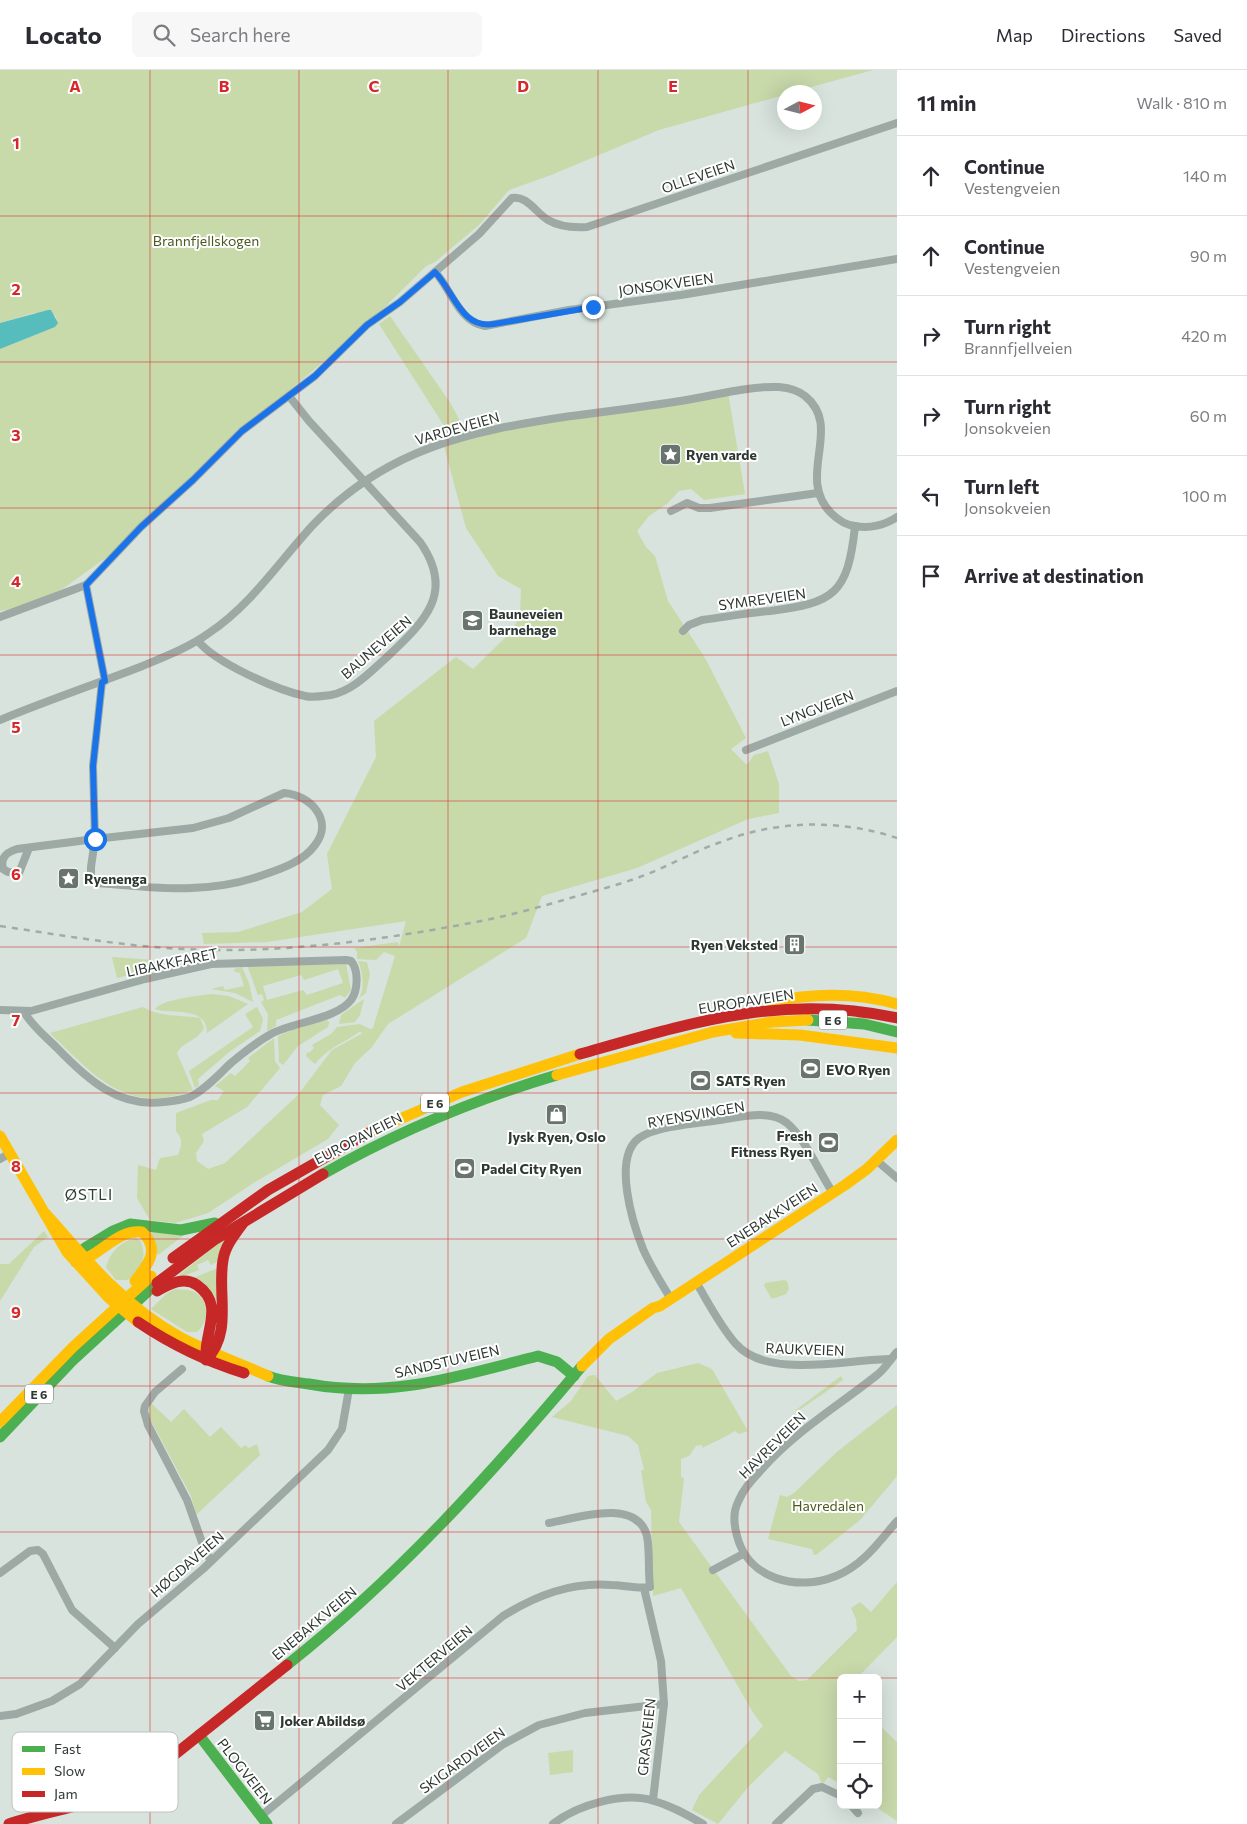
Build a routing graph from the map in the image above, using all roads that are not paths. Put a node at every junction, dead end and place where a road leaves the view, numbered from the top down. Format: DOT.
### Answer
graph roads {
  1 [pos="897,123"];
  2 [pos="897,260"];
  3 [pos="435,272"];
  4 [pos="289,396"];
  5 [pos="365,480"];
  6 [pos="818,494"];
  7 [pos="671,511"];
  8 [pos="897,517"];
  9 [pos="855,526"];
  10 [pos="86,585"];
  11 [pos="0,617"];
  12 [pos="683,630"];
  13 [pos="198,641"];
  14 [pos="103,681"];
  15 [pos="897,691"];
  16 [pos="0,720"];
  17 [pos="746,750"];
  18 [pos="95,839"];
  19 [pos="29,848"];
  20 [pos="897,1004"];
  21 [pos="0,1010"];
  22 [pos="24,1012"];
  23 [pos="724,1017"];
  24 [pos="897,1018"];
  25 [pos="718,1032"];
  26 [pos="897,1032"];
  27 [pos="897,1048"];
  28 [pos="0,1136"];
  29 [pos="897,1140"];
  30 [pos="10,1153"];
  31 [pos="0,1159"];
  32 [pos="876,1160"];
  33 [pos="897,1178"];
  34 [pos="832,1193"];
  35 [pos="244,1220"];
  36 [pos="222,1221"];
  37 [pos="199,1227"];
  38 [pos="81,1258"];
  39 [pos="146,1268"];
  40 [pos="696,1282"];
  41 [pos="671,1299"];
  42 [pos="130,1306"];
  43 [pos="112,1309"];
  44 [pos="897,1352"];
  45 [pos="208,1354"];
  46 [pos="891,1359"];
  47 [pos="182,1369"];
  48 [pos="574,1376"];
  49 [pos="349,1389"];
  50 [pos="0,1422"];
  51 [pos="0,1437"];
  52 [pos="897,1521"];
  53 [pos="549,1523"];
  54 [pos="743,1554"];
  55 [pos="211,1561"];
  56 [pos="713,1570"];
  57 [pos="0,1574"];
  58 [pos="647,1587"];
  59 [pos="115,1648"];
  60 [pos="664,1704"];
  61 [pos="0,1716"];
  62 [pos="199,1736"];
  63 [pos="178,1752"];
  64 [pos="837,1794"];
  65 [pos="653,1800"];
  66 [pos="854,1809"];
  67 [pos="52,1812"];
  68 [pos="858,1813"];
  69 [pos="264,1820"];
  70 [pos="10,1824"];
  71 [pos="396,1824"];
  72 [pos="553,1824"];
  73 [pos="703,1824"];
  74 [pos="776,1824"];
  1 -- 3 [label="street, OLLEVEIEN"];
  2 -- 3 [label="street, JONSOKVEIEN"];
  3 -- 4 [label="street"];
  4 -- 5 [label="street, BAUNEVEIEN"];
  4 -- 10 [label="street"];
  5 -- 6 [label="street, VARDEVEIEN"];
  5 -- 13 [label="street, VARDEVEIEN"];
  5 -- 13 [label="street, BAUNEVEIEN"];
  6 -- 7 [label="street"];
  6 -- 9 [label="street"];
  8 -- 9 [label="street"];
  9 -- 12 [label="street, SYMREVEIEN"];
  10 -- 11 [label="street"];
  10 -- 14 [label="street"];
  13 -- 14 [label="street, VARDEVEIEN"];
  14 -- 16 [label="street, VARDEVEIEN"];
  14 -- 18 [label="street"];
  15 -- 17 [label="street, LYNGVEIEN"];
  18 -- 18 [label="street"];
  18 -- 19 [label="street"];
  20 -- 23 [label="main road, E 6"];
  21 -- 22 [label="street, LIBAKKFARET"];
  22 -- 22 [label="street, LIBAKKFARET"];
  23 -- 24 [label="main road, EUROPAVEIEN / E 6"];
  23 -- 36 [label="main road, EUROPAVEIEN / E 6"];
  25 -- 26 [label="main road, EUROPAVEIEN / E 6"];
  25 -- 27 [label="main road, E 6"];
  25 -- 35 [label="main road, EUROPAVEIEN / E 6"];
  28 -- 30 [label="main road, SANDSTUVEIEN"];
  29 -- 32 [label="main road, ENEBAKKVEIEN"];
  30 -- 31 [label="street"];
  30 -- 38 [label="main road, SANDSTUVEIEN"];
  32 -- 33 [label="street"];
  32 -- 34 [label="main road, ENEBAKKVEIEN"];
  34 -- 40 [label="main road, ENEBAKKVEIEN"];
  34 -- 41 [label="street, RYENSVINGEN"];
  35 -- 42 [label="main road, EUROPAVEIEN / E 6"];
  35 -- 45 [label="main road, E 6"];
  36 -- 37 [label="main road, E 6"];
  36 -- 43 [label="main road, EUROPAVEIEN / E 6"];
  37 -- 38 [label="main road, E 6"];
  37 -- 39 [label="main road, E 6"];
  38 -- 39 [label="main road, E 6"];
  38 -- 45 [label="main road, SANDSTUVEIEN"];
  39 -- 43 [label="main road, E 6"];
  40 -- 41 [label="main road, ENEBAKKVEIEN"];
  40 -- 46 [label="street, RAUKVEIEN"];
  41 -- 48 [label="main road, ENEBAKKVEIEN"];
  42 -- 45 [label="main road, E 6"];
  42 -- 51 [label="main road, EUROPAVEIEN / E 6"];
  43 -- 50 [label="main road, EUROPAVEIEN / E 6"];
  44 -- 46 [label="street, HAVREVEIEN"];
  45 -- 49 [label="main road, SANDSTUVEIEN"];
  46 -- 54 [label="street, HAVREVEIEN"];
  47 -- 55 [label="street"];
  48 -- 49 [label="main road, SANDSTUVEIEN"];
  48 -- 62 [label="main road, ENEBAKKVEIEN"];
  49 -- 55 [label="street, HØGDAVEIEN"];
  52 -- 54 [label="street, HAVREVEIEN"];
  53 -- 58 [label="street, GRASVEIEN"];
  54 -- 56 [label="street"];
  55 -- 59 [label="street, HØGDAVEIEN"];
  57 -- 59 [label="street"];
  58 -- 60 [label="street, GRASVEIEN"];
  58 -- 69 [label="street, VEKTERVEIEN"];
  59 -- 61 [label="street, HØGDAVEIEN"];
  60 -- 65 [label="street, GRASVEIEN"];
  60 -- 71 [label="street, SKIGARDVEIEN"];
  62 -- 63 [label="main road, ENEBAKKVEIEN"];
  62 -- 69 [label="main road, PLOGVEIEN"];
  64 -- 74 [label="street"];
  65 -- 72 [label="street"];
  65 -- 73 [label="street"];
  66 -- 68 [label="street"];
  67 -- 70 [label="main road, ENEBAKKVEIEN"];
}
